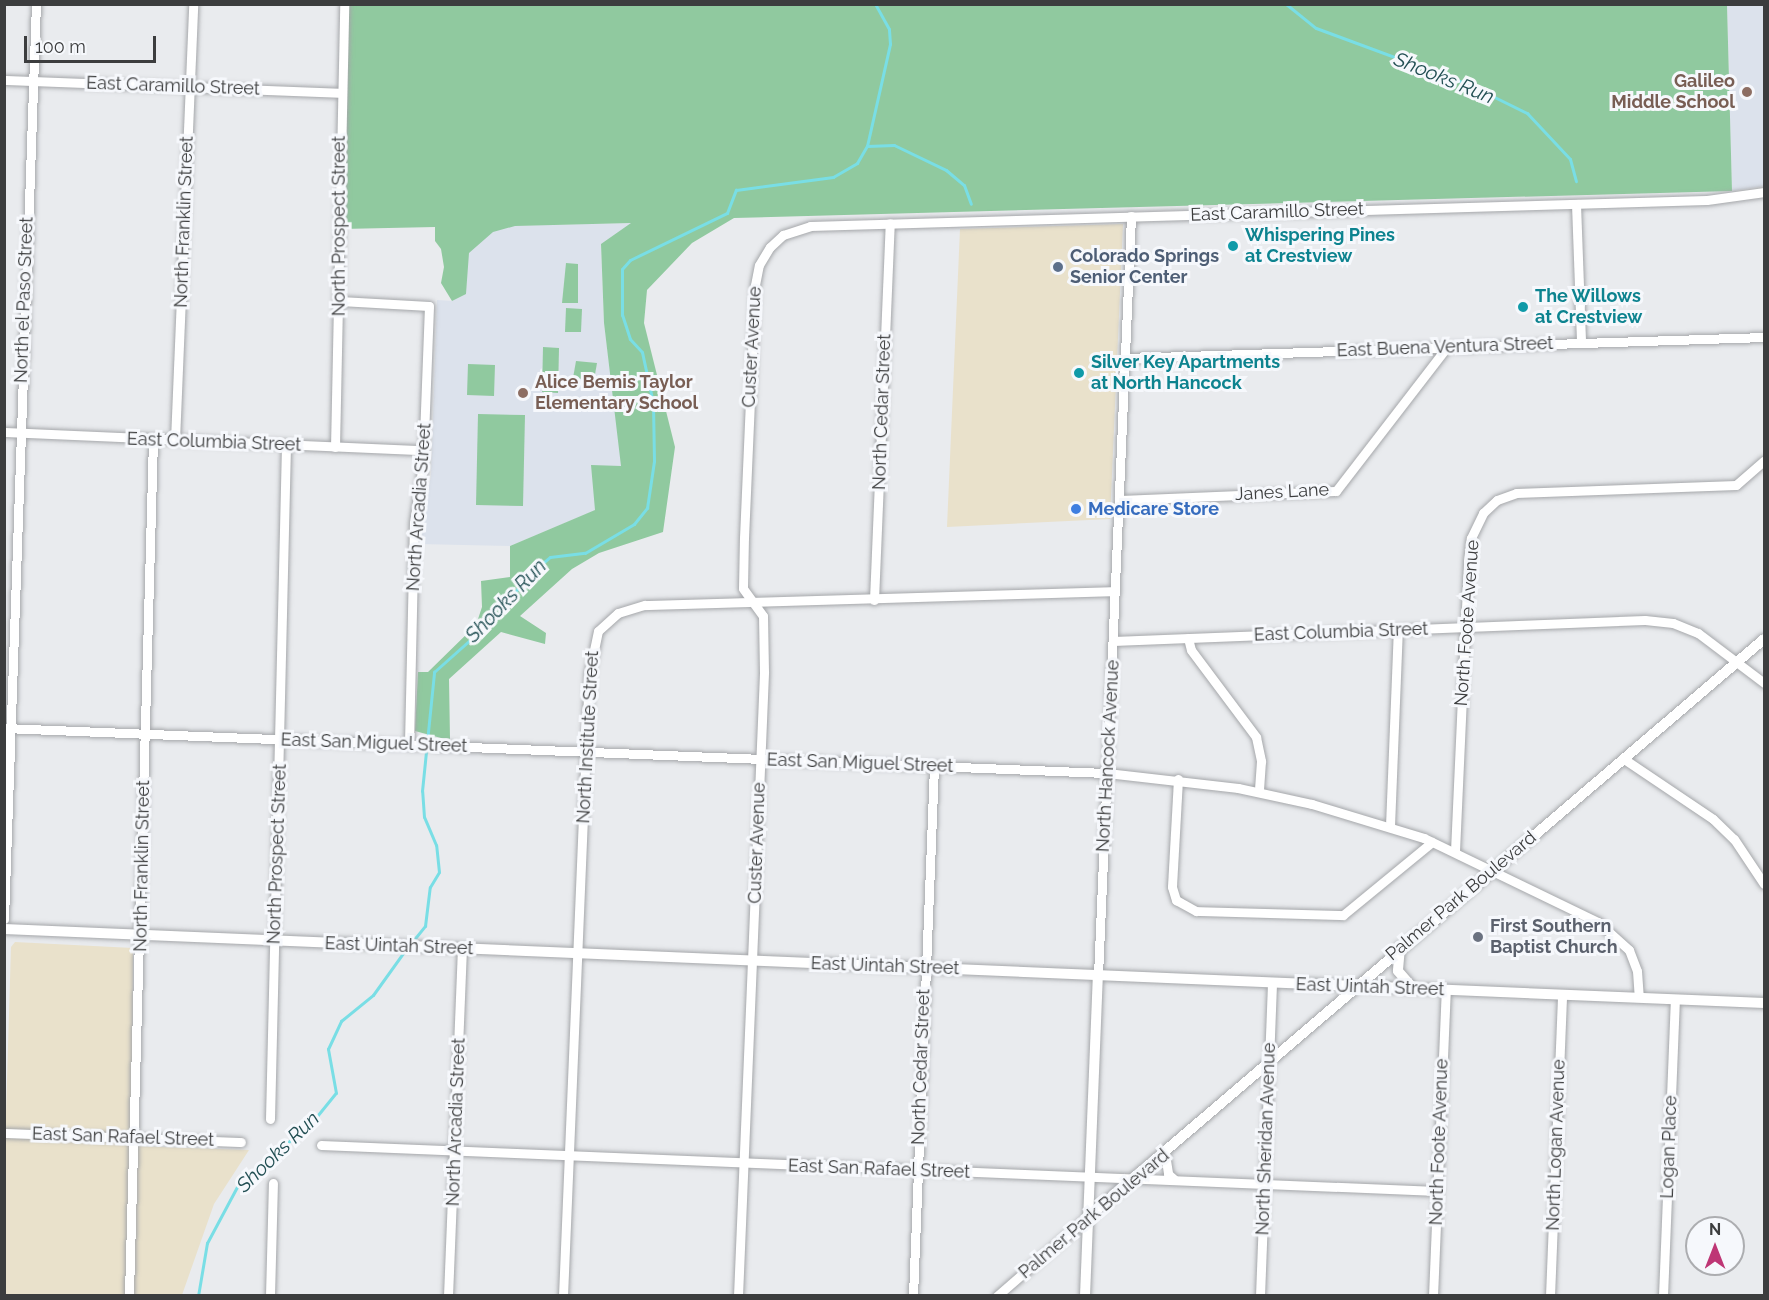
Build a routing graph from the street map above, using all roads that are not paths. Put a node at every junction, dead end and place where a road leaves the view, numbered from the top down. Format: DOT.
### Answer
graph roads {
  1 [pos="36,4"];
  2 [pos="193,4"];
  3 [pos="344,4"];
  4 [pos="4,80"];
  5 [pos="32,81"];
  6 [pos="189,87"];
  7 [pos="341,93"];
  8 [pos="1764,192"];
  9 [pos="1576,204"];
  10 [pos="1131,216"];
  11 [pos="890,223"];
  12 [pos="790,231"];
  13 [pos="340,302"];
  14 [pos="1764,337"];
  15 [pos="1581,342"];
  16 [pos="1447,347"];
  17 [pos="1125,358"];
  18 [pos="4,432"];
  19 [pos="19,432"];
  20 [pos="153,440"];
  21 [pos="175,440"];
  22 [pos="286,446"];
  23 [pos="335,447"];
  24 [pos="424,450"];
  25 [pos="1764,461"];
  26 [pos="1119,500"];
  27 [pos="1114,591"];
  28 [pos="874,600"];
  29 [pos="750,602"];
  30 [pos="1465,628"];
  31 [pos="1398,630"];
  32 [pos="1188,638"];
  33 [pos="1764,639"];
  34 [pos="1113,641"];
  35 [pos="1738,662"];
  36 [pos="1764,683"];
  37 [pos="7,728"];
  38 [pos="146,734"];
  39 [pos="280,740"];
  40 [pos="408,745"];
  41 [pos="587,751"];
  42 [pos="760,759"];
  43 [pos="1624,759"];
  44 [pos="934,766"];
  45 [pos="1107,772"];
  46 [pos="1178,779"];
  47 [pos="1259,792"];
  48 [pos="1390,826"];
  49 [pos="1432,842"];
  50 [pos="1455,851"];
  51 [pos="1493,869"];
  52 [pos="1764,884"];
  53 [pos="4,919"];
  54 [pos="4,929"];
  55 [pos="140,936"];
  56 [pos="275,942"];
  57 [pos="1400,947"];
  58 [pos="462,948"];
  59 [pos="578,954"];
  60 [pos="752,960"];
  61 [pos="925,968"];
  62 [pos="1098,975"];
  63 [pos="1272,983"];
  64 [pos="1354,986"];
  65 [pos="1413,988"];
  66 [pos="1446,989"];
  67 [pos="1562,994"];
  68 [pos="1639,997"];
  69 [pos="1675,999"];
  70 [pos="1764,1003"];
  71 [pos="1269,1059"];
  72 [pos="270,1119"];
  73 [pos="4,1133"];
  74 [pos="135,1139"];
  75 [pos="241,1142"];
  76 [pos="321,1145"];
  77 [pos="455,1151"];
  78 [pos="1165,1154"];
  79 [pos="569,1155"];
  80 [pos="744,1163"];
  81 [pos="917,1170"];
  82 [pos="1089,1177"];
  83 [pos="1136,1179"];
  84 [pos="1176,1181"];
  85 [pos="273,1183"];
  86 [pos="1264,1184"];
  87 [pos="1437,1191"];
  88 [pos="1088,1217"];
  89 [pos="129,1293"];
  90 [pos="270,1296"];
  91 [pos="448,1296"];
  92 [pos="563,1296"];
  93 [pos="738,1296"];
  94 [pos="913,1296"];
  95 [pos="997,1296"];
  96 [pos="1085,1296"];
  97 [pos="1260,1296"];
  98 [pos="1433,1296"];
  99 [pos="1550,1296"];
  100 [pos="1663,1296"];
  1 -- 5 [label="street, North el Paso Street"];
  2 -- 6 [label="street, North Franklin Street"];
  3 -- 7 [label="street, North Prospect Street"];
  4 -- 5 [label="street, East Caramillo Street"];
  5 -- 6 [label="street, East Caramillo Street"];
  5 -- 19 [label="street, North el Paso Street"];
  6 -- 7 [label="street, East Caramillo Street"];
  6 -- 21 [label="street, North Franklin Street"];
  7 -- 13 [label="street, North Prospect Street"];
  8 -- 9 [label="street, East Caramillo Street"];
  9 -- 10 [label="street, East Caramillo Street"];
  9 -- 15 [label="street"];
  10 -- 11 [label="street, East Caramillo Street"];
  10 -- 17 [label="street, North Hancock Avenue"];
  11 -- 12 [label="street, East Caramillo Street"];
  11 -- 28 [label="street, North Cedar Street"];
  12 -- 29 [label="street, Custer Avenue"];
  13 -- 23 [label="street, North Prospect Street"];
  13 -- 24 [label="street, North Arcadia Street"];
  14 -- 15 [label="street, East Buena Ventura Street"];
  15 -- 16 [label="street, East Buena Ventura Street"];
  16 -- 17 [label="street, East Buena Ventura Street"];
  16 -- 26 [label="street, Janes Lane"];
  17 -- 26 [label="street, North Hancock Avenue"];
  18 -- 19 [label="street, East Columbia Street"];
  19 -- 20 [label="street, East Columbia Street"];
  19 -- 37 [label="street, North el Paso Street"];
  20 -- 21 [label="street, East Columbia Street"];
  20 -- 38 [label="street, North Franklin Street"];
  21 -- 22 [label="street, East Columbia Street"];
  22 -- 23 [label="street, East Columbia Street"];
  22 -- 39 [label="street, North Prospect Street"];
  23 -- 24 [label="street, East Columbia Street"];
  24 -- 40 [label="street, North Arcadia Street"];
  25 -- 30 [label="street, North Foote Avenue"];
  26 -- 27 [label="street, North Hancock Avenue"];
  27 -- 28 [label="street, North Institute Street"];
  27 -- 34 [label="street, North Hancock Avenue"];
  28 -- 29 [label="street, North Institute Street"];
  29 -- 41 [label="street, North Institute Street"];
  29 -- 42 [label="street, Custer Avenue"];
  30 -- 31 [label="street, East Columbia Street"];
  30 -- 35 [label="street, East Columbia Street"];
  30 -- 50 [label="street, North Foote Avenue"];
  31 -- 32 [label="street, East Columbia Street"];
  31 -- 48 [label="street"];
  32 -- 34 [label="street, East Columbia Street"];
  32 -- 47 [label="street"];
  33 -- 35 [label="main road, Palmer Park Boulevard"];
  34 -- 45 [label="street, North Hancock Avenue"];
  35 -- 36 [label="street, East Columbia Street"];
  35 -- 43 [label="main road, Palmer Park Boulevard"];
  37 -- 38 [label="street, East San Miguel Street"];
  37 -- 53 [label="street, North el Paso Street"];
  38 -- 39 [label="street, East San Miguel Street"];
  38 -- 55 [label="street, North Franklin Street"];
  39 -- 40 [label="street, East San Miguel Street"];
  39 -- 56 [label="street, North Prospect Street"];
  40 -- 41 [label="street, East San Miguel Street"];
  41 -- 42 [label="street, East San Miguel Street"];
  41 -- 59 [label="street, North Institute Street"];
  42 -- 44 [label="street, East San Miguel Street"];
  42 -- 60 [label="street, Custer Avenue"];
  43 -- 51 [label="main road, Palmer Park Boulevard"];
  43 -- 52 [label="street"];
  44 -- 45 [label="street, East San Miguel Street"];
  44 -- 61 [label="street, North Cedar Street"];
  45 -- 46 [label="street, East San Miguel Street"];
  45 -- 62 [label="street, North Hancock Avenue"];
  46 -- 47 [label="street, East San Miguel Street"];
  46 -- 49 [label="street"];
  47 -- 48 [label="street, East San Miguel Street"];
  48 -- 49 [label="street, East San Miguel Street"];
  49 -- 50 [label="street, East San Miguel Street"];
  50 -- 51 [label="street, East San Miguel Street"];
  51 -- 57 [label="main road, Palmer Park Boulevard"];
  51 -- 68 [label="street, East San Miguel Street"];
  54 -- 55 [label="main road, East Uintah Street"];
  55 -- 56 [label="main road, East Uintah Street"];
  55 -- 74 [label="street, North Franklin Street"];
  56 -- 58 [label="main road, East Uintah Street"];
  56 -- 72 [label="street, North Prospect Street"];
  57 -- 64 [label="main road, Palmer Park Boulevard"];
  57 -- 65 [label="main road"];
  58 -- 59 [label="main road, East Uintah Street"];
  58 -- 77 [label="street, North Arcadia Street"];
  59 -- 60 [label="main road, East Uintah Street"];
  59 -- 79 [label="street, North Institute Street"];
  60 -- 61 [label="main road, East Uintah Street"];
  60 -- 80 [label="street, Custer Avenue"];
  61 -- 62 [label="main road, East Uintah Street"];
  61 -- 81 [label="street, North Cedar Street"];
  62 -- 63 [label="main road, East Uintah Street"];
  62 -- 82 [label="main road, North Hancock Avenue"];
  63 -- 64 [label="main road, East Uintah Street"];
  63 -- 71 [label="street, North Sheridan Avenue"];
  64 -- 65 [label="main road, East Uintah Street"];
  64 -- 71 [label="main road, Palmer Park Boulevard"];
  65 -- 66 [label="main road, East Uintah Street"];
  66 -- 67 [label="main road, East Uintah Street"];
  66 -- 87 [label="street, North Foote Avenue"];
  67 -- 68 [label="main road, East Uintah Street"];
  67 -- 99 [label="street, North Logan Avenue"];
  68 -- 69 [label="main road, East Uintah Street"];
  69 -- 70 [label="main road, East Uintah Street"];
  69 -- 100 [label="street, Logan Place"];
  71 -- 78 [label="main road, Palmer Park Boulevard"];
  71 -- 86 [label="street, North Sheridan Avenue"];
  73 -- 74 [label="street, East San Rafael Street"];
  74 -- 75 [label="street, East San Rafael Street"];
  74 -- 89 [label="street, North Franklin Street"];
  76 -- 77 [label="street, East San Rafael Street"];
  77 -- 79 [label="street, East San Rafael Street"];
  77 -- 91 [label="street, North Arcadia Street"];
  78 -- 83 [label="main road, Palmer Park Boulevard"];
  78 -- 84 [label="street"];
  79 -- 80 [label="street, East San Rafael Street"];
  79 -- 92 [label="street, North Institute Street"];
  80 -- 81 [label="street, East San Rafael Street"];
  80 -- 93 [label="street, Custer Avenue"];
  81 -- 82 [label="street, East San Rafael Street"];
  81 -- 94 [label="street, North Cedar Street"];
  82 -- 83 [label="street, East San Rafael Street"];
  82 -- 88 [label="main road, North Hancock Avenue"];
  83 -- 84 [label="street, East San Rafael Street"];
  83 -- 88 [label="main road, Palmer Park Boulevard"];
  84 -- 86 [label="street, East San Rafael Street"];
  85 -- 90 [label="street"];
  86 -- 87 [label="street, East San Rafael Street"];
  86 -- 97 [label="street, North Sheridan Avenue"];
  87 -- 98 [label="street, North Foote Avenue"];
  88 -- 95 [label="street, Palmer Park Boulevard"];
  88 -- 96 [label="main road, North Hancock Avenue"];
}
